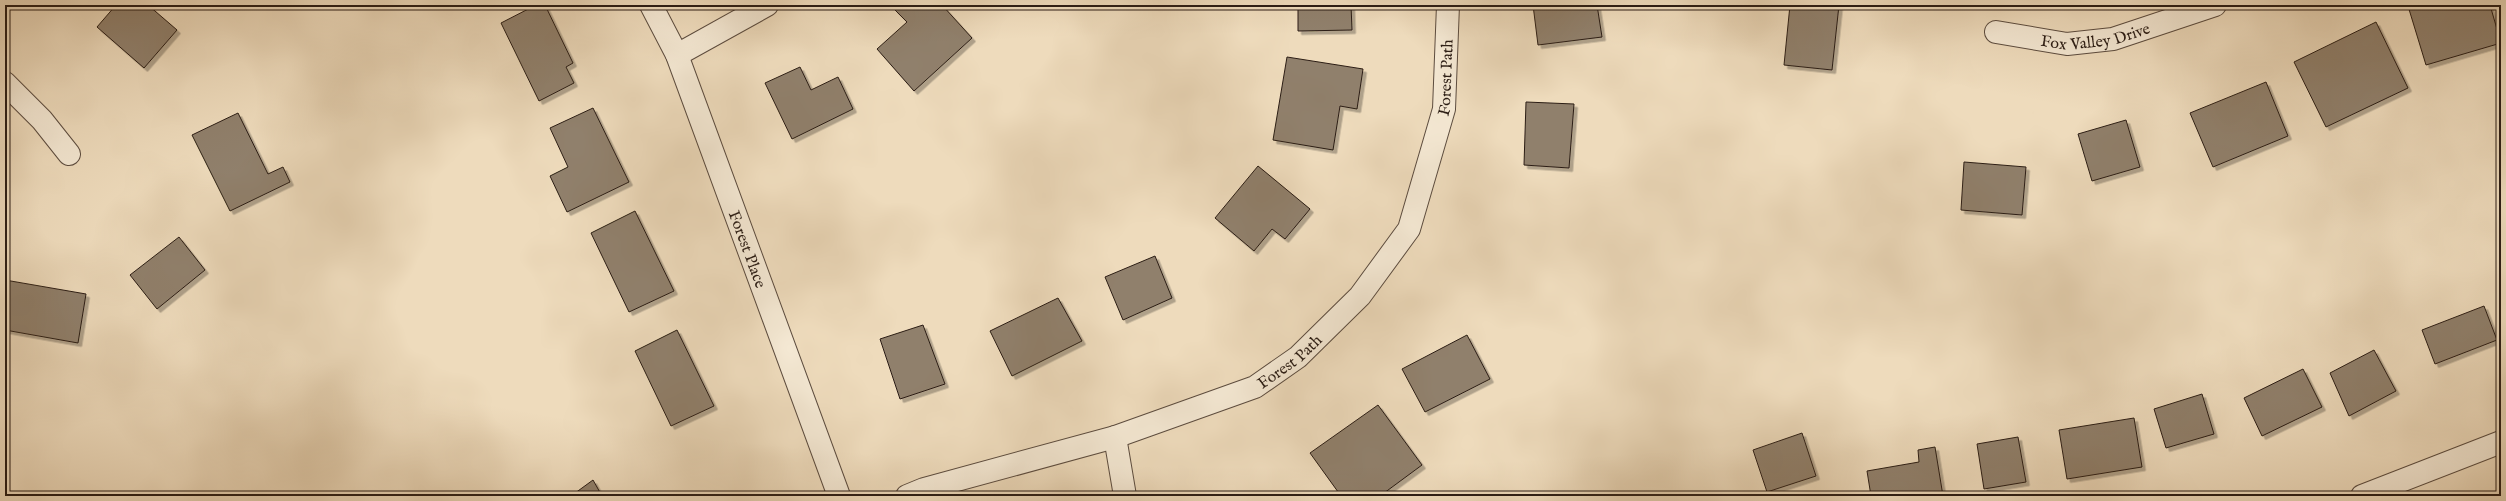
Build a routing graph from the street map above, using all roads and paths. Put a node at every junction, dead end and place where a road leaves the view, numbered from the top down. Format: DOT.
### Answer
graph roads {
  1 [pos="651,5"];
  2 [pos="766,5"];
  3 [pos="1448,5"];
  4 [pos="2215,5"];
  5 [pos="1996,32"];
  6 [pos="677,55"];
  7 [pos="5,83"];
  8 [pos="69,154"];
  9 [pos="1115,438"];
  10 [pos="2501,442"];
  11 [pos="839,496"];
  12 [pos="907,496"];
  13 [pos="1125,496"];
  14 [pos="2362,496"];
  1 -- 6 [label="street, Forest Place"];
  2 -- 6 [label="street"];
  3 -- 9 [label="street, Forest Path"];
  4 -- 5 [label="street, Fox Valley Drive"];
  6 -- 11 [label="street, Forest Place"];
  7 -- 8 [label="street"];
  9 -- 12 [label="street, Forest Path"];
  9 -- 13 [label="street"];
  10 -- 14 [label="street"];
}
